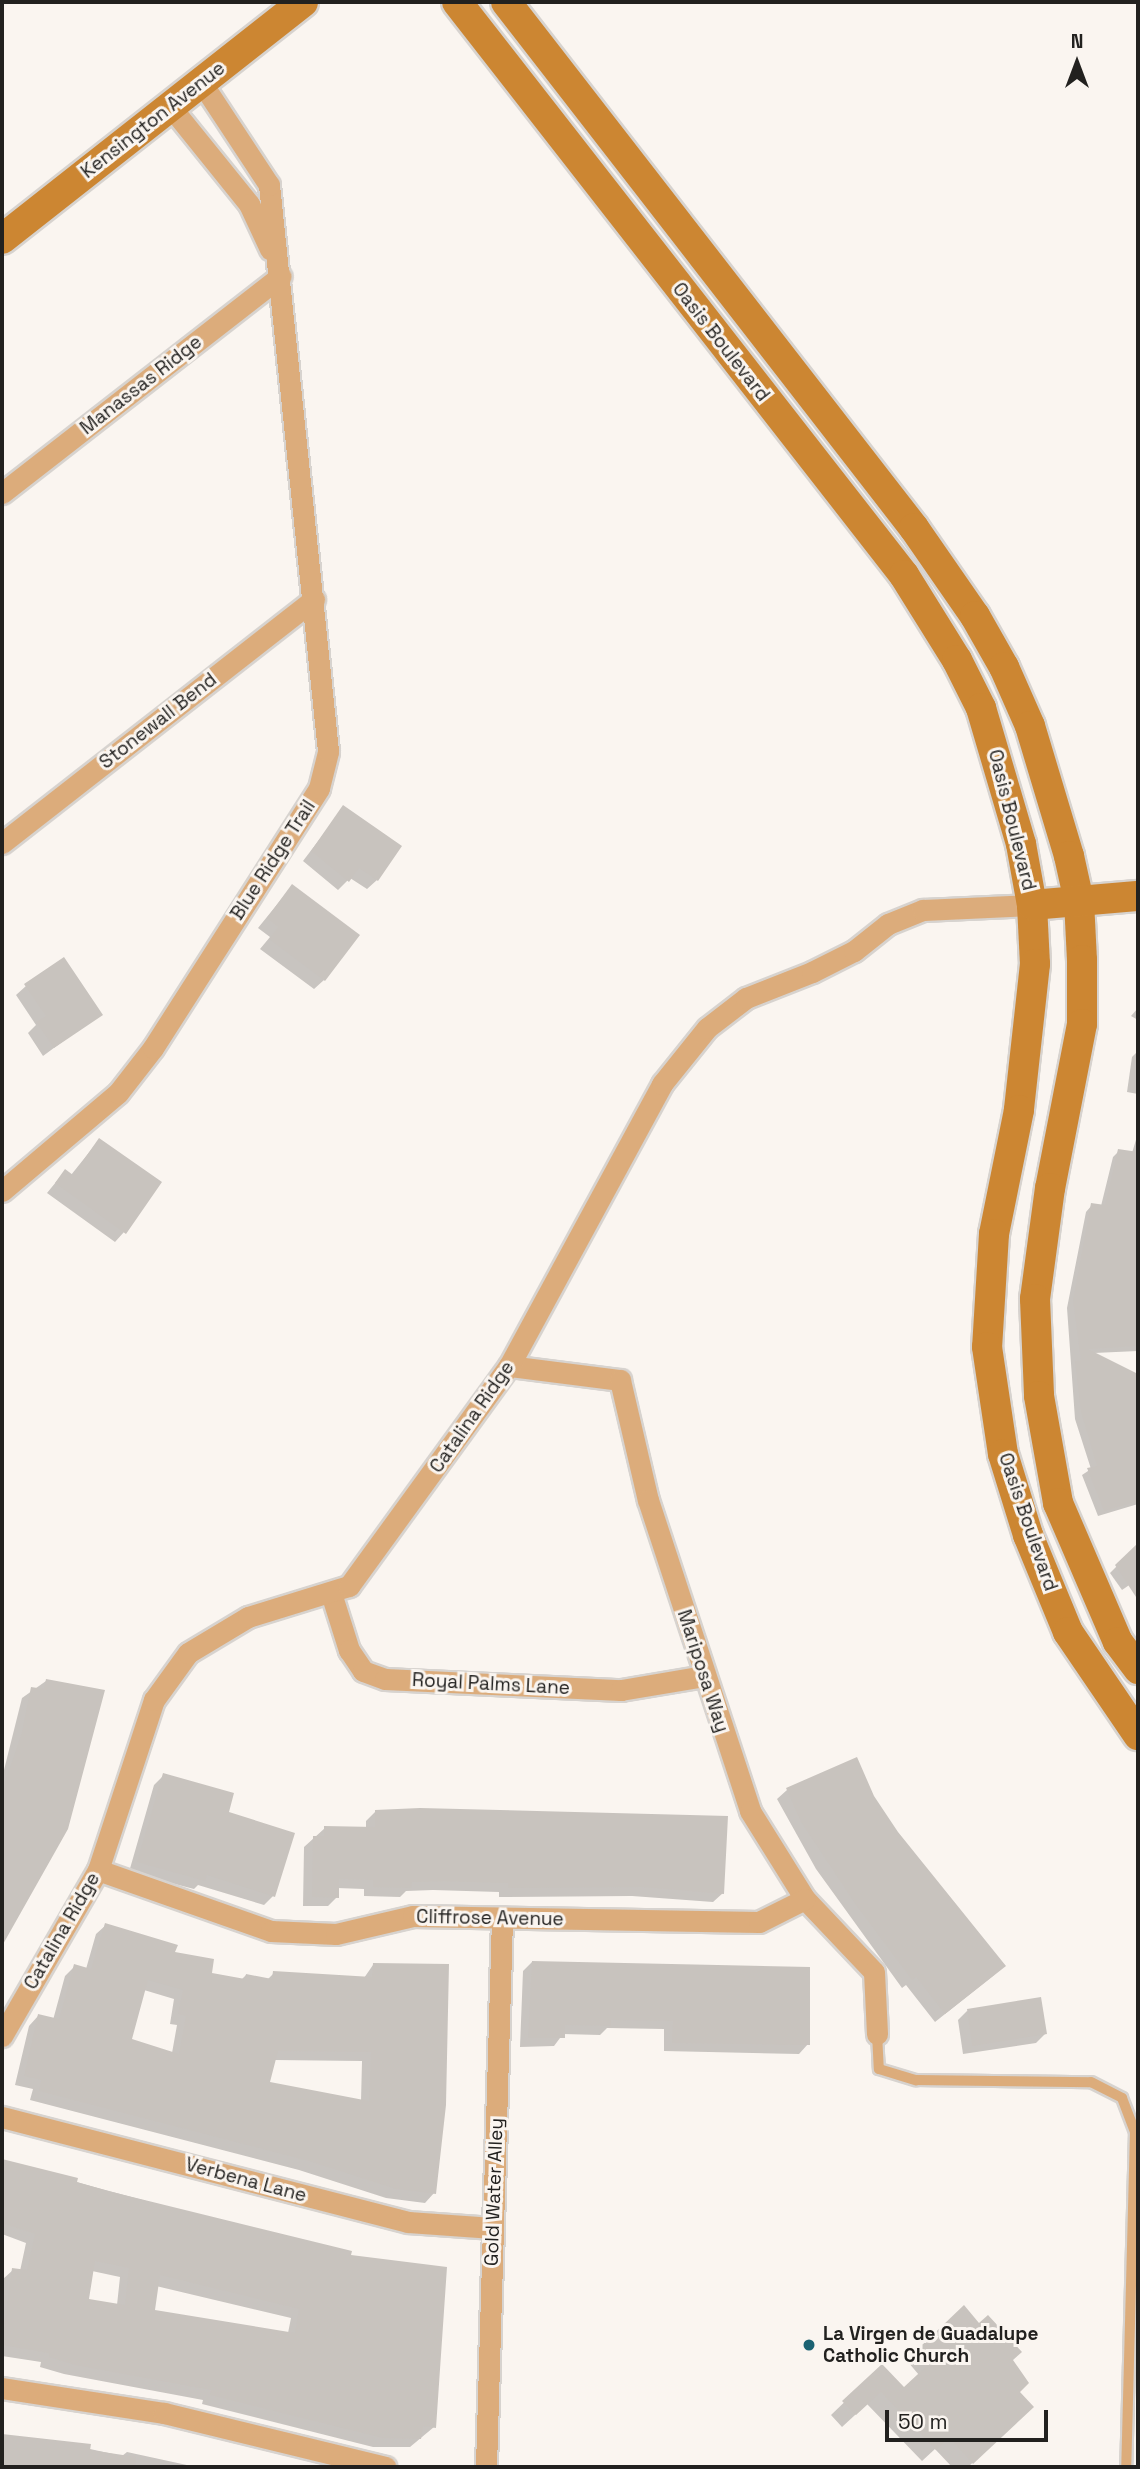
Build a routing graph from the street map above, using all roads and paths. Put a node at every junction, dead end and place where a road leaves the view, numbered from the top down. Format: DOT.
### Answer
graph roads {
  1 [pos="303,2"];
  2 [pos="457,2"];
  3 [pos="506,2"];
  4 [pos="201,82"];
  5 [pos="170,106"];
  6 [pos="2,239"];
  7 [pos="281,276"];
  8 [pos="2,493"];
  9 [pos="314,599"];
  10 [pos="2,843"];
  11 [pos="1138,896"];
  12 [pos="1079,901"];
  13 [pos="1032,905"];
  14 [pos="2,1191"];
  15 [pos="509,1366"];
  16 [pos="331,1593"];
  17 [pos="1138,1669"];
  18 [pos="705,1676"];
  19 [pos="1138,1735"];
  20 [pos="98,1870"];
  21 [pos="805,1899"];
  22 [pos="502,1917"];
  23 [pos="877,2034"];
  24 [pos="2,2036"];
  25 [pos="2,2117"];
  26 [pos="493,2228"];
  27 [pos="2,2388"];
  28 [pos="386,2467"];
  29 [pos="485,2467"];
  30 [pos="1126,2467"];
  1 -- 4 [label="street, Kensington Avenue"];
  2 -- 13 [label="street, Oasis Boulevard"];
  3 -- 12 [label="street, Oasis Boulevard"];
  4 -- 5 [label="street, Kensington Avenue"];
  4 -- 7 [label="street, Blue Ridge Trail"];
  5 -- 6 [label="street, Kensington Avenue"];
  5 -- 7 [label="street, Blue Ridge Trail"];
  7 -- 8 [label="street, Manassas Ridge"];
  7 -- 9 [label="street, Blue Ridge Trail"];
  9 -- 10 [label="street, Stonewall Bend"];
  9 -- 14 [label="street, Blue Ridge Trail"];
  11 -- 12 [label="street"];
  12 -- 13 [label="street"];
  12 -- 17 [label="street, Oasis Boulevard"];
  13 -- 15 [label="street, Catalina Ridge"];
  13 -- 19 [label="street, Oasis Boulevard"];
  15 -- 16 [label="street, Catalina Ridge"];
  15 -- 18 [label="street, Mariposa Way"];
  16 -- 18 [label="street, Royal Palms Lane"];
  16 -- 20 [label="street, Catalina Ridge"];
  18 -- 21 [label="street, Mariposa Way"];
  20 -- 22 [label="street, Cliffrose Avenue"];
  20 -- 24 [label="street, Catalina Ridge"];
  21 -- 22 [label="street, Cliffrose Avenue"];
  21 -- 23 [label="street, Mariposa Way"];
  22 -- 26 [label="street, Gold Water Alley"];
  23 -- 30 [label="lane"];
  25 -- 26 [label="street, Verbena Lane"];
  26 -- 29 [label="street, Gold Water Alley"];
  27 -- 28 [label="street"];
}
